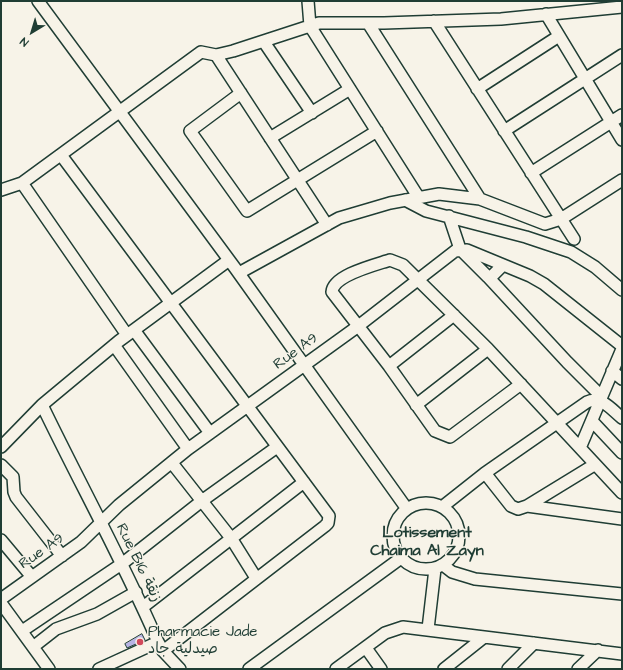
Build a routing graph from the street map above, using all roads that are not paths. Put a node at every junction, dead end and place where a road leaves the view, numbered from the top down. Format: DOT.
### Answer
graph roads {
  1 [pos="38,1"];
  2 [pos="308,1"];
  3 [pos="622,7"];
  4 [pos="546,14"];
  5 [pos="434,21"];
  6 [pos="368,23"];
  7 [pos="310,26"];
  8 [pos="559,36"];
  9 [pos="264,42"];
  10 [pos="216,55"];
  11 [pos="622,55"];
  12 [pos="585,79"];
  13 [pos="350,89"];
  14 [pos="477,89"];
  15 [pos="241,93"];
  16 [pos="120,112"];
  17 [pos="312,113"];
  18 [pos="622,115"];
  19 [pos="611,122"];
  20 [pos="377,131"];
  21 [pos="504,131"];
  22 [pos="270,138"];
  23 [pos="622,140"];
  24 [pos="61,155"];
  25 [pos="531,173"];
  26 [pos="297,180"];
  27 [pos="622,180"];
  28 [pos="22,183"];
  29 [pos="1,190"];
  30 [pos="419,198"];
  31 [pos="480,199"];
  32 [pos="405,200"];
  33 [pos="450,216"];
  34 [pos="561,219"];
  35 [pos="327,225"];
  36 [pos="574,239"];
  37 [pos="460,249"];
  38 [pos="229,260"];
  39 [pos="503,265"];
  40 [pos="238,273"];
  41 [pos="489,278"];
  42 [pos="419,281"];
  43 [pos="622,290"];
  44 [pos="170,304"];
  45 [pos="454,315"];
  46 [pos="357,327"];
  47 [pos="130,333"];
  48 [pos="114,345"];
  49 [pos="622,346"];
  50 [pos="488,349"];
  51 [pos="622,349"];
  52 [pos="303,366"];
  53 [pos="389,366"];
  54 [pos="612,372"];
  55 [pos="622,379"];
  56 [pos="521,384"];
  57 [pos="600,398"];
  58 [pos="42,405"];
  59 [pos="416,405"];
  60 [pos="248,406"];
  61 [pos="622,418"];
  62 [pos="592,421"];
  63 [pos="558,422"];
  64 [pos="210,433"];
  65 [pos="1,447"];
  66 [pos="277,447"];
  67 [pos="580,448"];
  68 [pos="188,449"];
  69 [pos="622,453"];
  70 [pos="172,463"];
  71 [pos="1,465"];
  72 [pos="594,465"];
  73 [pos="485,473"];
  74 [pos="304,482"];
  75 [pos="622,493"];
  76 [pos="203,500"];
  77 [pos="527,506"];
  78 [pos="442,507"];
  79 [pos="407,509"];
  80 [pos="622,519"];
  81 [pos="102,523"];
  82 [pos="231,538"];
  83 [pos="1,540"];
  84 [pos="62,556"];
  85 [pos="401,558"];
  86 [pos="123,563"];
  87 [pos="439,567"];
  88 [pos="32,577"];
  89 [pos="256,578"];
  90 [pos="136,592"];
  91 [pos="622,594"];
  92 [pos="1,599"];
  93 [pos="1,602"];
  94 [pos="143,607"];
  95 [pos="428,629"];
  96 [pos="22,631"];
  97 [pos="483,638"];
  98 [pos="534,643"];
  99 [pos="160,646"];
  100 [pos="33,647"];
  101 [pos="366,648"];
  102 [pos="598,650"];
  103 [pos="622,654"];
  104 [pos="175,668"];
  105 [pos="49,669"];
  106 [pos="99,669"];
  107 [pos="249,669"];
  108 [pos="336,669"];
  109 [pos="381,669"];
  110 [pos="444,669"];
  111 [pos="508,669"];
  112 [pos="578,669"];
  1 -- 16 [label="street"];
  2 -- 7 [label="street"];
  3 -- 4 [label="street"];
  4 -- 5 [label="street"];
  4 -- 8 [label="street"];
  5 -- 6 [label="street"];
  5 -- 14 [label="street"];
  6 -- 7 [label="street"];
  6 -- 31 [label="street"];
  7 -- 9 [label="street"];
  7 -- 13 [label="street"];
  8 -- 12 [label="street"];
  8 -- 14 [label="street"];
  9 -- 10 [label="street"];
  9 -- 17 [label="street"];
  10 -- 15 [label="street"];
  10 -- 16 [label="street"];
  11 -- 12 [label="street"];
  12 -- 19 [label="street"];
  12 -- 21 [label="street"];
  13 -- 17 [label="street"];
  13 -- 20 [label="street"];
  14 -- 21 [label="street"];
  15 -- 22 [label="street"];
  15 -- 26 [label="street"];
  16 -- 24 [label="street"];
  16 -- 38 [label="street"];
  17 -- 22 [label="street"];
  18 -- 19 [label="street"];
  19 -- 23 [label="street"];
  19 -- 25 [label="street"];
  20 -- 26 [label="street"];
  20 -- 30 [label="street"];
  21 -- 25 [label="street"];
  22 -- 26 [label="street"];
  24 -- 28 [label="street"];
  24 -- 44 [label="street"];
  25 -- 34 [label="street"];
  26 -- 35 [label="street"];
  27 -- 34 [label="street"];
  28 -- 29 [label="street"];
  28 -- 47 [label="street"];
  30 -- 31 [label="street"];
  30 -- 32 [label="street"];
  31 -- 34 [label="street"];
  32 -- 33 [label="street"];
  32 -- 35 [label="street"];
  33 -- 37 [label="street"];
  33 -- 43 [label="street"];
  34 -- 36 [label="street"];
  35 -- 40 [label="street"];
  37 -- 39 [label="street"];
  37 -- 41 [label="street"];
  37 -- 42 [label="street, Rue A9"];
  38 -- 40 [label="street"];
  38 -- 44 [label="street"];
  39 -- 41 [label="street"];
  39 -- 49 [label="street"];
  40 -- 52 [label="street"];
  41 -- 57 [label="street"];
  42 -- 45 [label="street"];
  42 -- 46 [label="street, Rue A9"];
  42 -- 46 [label="street"];
  44 -- 47 [label="street"];
  44 -- 60 [label="street"];
  45 -- 50 [label="street"];
  45 -- 53 [label="street"];
  46 -- 52 [label="street, Rue A9"];
  46 -- 53 [label="street"];
  47 -- 48 [label="street"];
  47 -- 64 [label="street"];
  48 -- 58 [label="street"];
  48 -- 68 [label="street"];
  50 -- 56 [label="street"];
  50 -- 59 [label="street"];
  51 -- 54 [label="street"];
  52 -- 60 [label="street, Rue A9"];
  52 -- 79 [label="street"];
  53 -- 59 [label="street"];
  54 -- 55 [label="street"];
  54 -- 57 [label="street"];
  56 -- 59 [label="street"];
  56 -- 63 [label="street"];
  57 -- 61 [label="street"];
  57 -- 62 [label="street"];
  57 -- 63 [label="street"];
  58 -- 65 [label="street"];
  58 -- 81 [label="street, Rue B16 زنقة"];
  60 -- 64 [label="street, Rue A9"];
  60 -- 66 [label="street"];
  62 -- 67 [label="street"];
  62 -- 69 [label="street"];
  63 -- 67 [label="street"];
  63 -- 73 [label="street"];
  64 -- 68 [label="street, Rue A9"];
  66 -- 74 [label="street"];
  66 -- 76 [label="street"];
  67 -- 72 [label="street"];
  68 -- 70 [label="street, Rue A9"];
  70 -- 76 [label="street"];
  70 -- 81 [label="street, Rue A9"];
  71 -- 84 [label="street"];
  72 -- 75 [label="street"];
  72 -- 77 [label="street"];
  73 -- 77 [label="street"];
  73 -- 78 [label="street"];
  74 -- 82 [label="street"];
  74 -- 89 [label="street"];
  76 -- 82 [label="street"];
  76 -- 86 [label="street"];
  77 -- 80 [label="street"];
  78 -- 79 [label="street"];
  78 -- 87 [label="street"];
  79 -- 85 [label="street"];
  81 -- 84 [label="street, Rue A9"];
  81 -- 86 [label="street, Rue B16 زنقة"];
  82 -- 89 [label="street"];
  82 -- 94 [label="street"];
  83 -- 88 [label="street"];
  84 -- 88 [label="street, Rue A9"];
  85 -- 87 [label="street"];
  85 -- 107 [label="street"];
  86 -- 90 [label="street, Rue B16 زنقة"];
  86 -- 96 [label="street"];
  87 -- 91 [label="street"];
  87 -- 95 [label="street"];
  88 -- 92 [label="street, Rue A9"];
  89 -- 99 [label="street"];
  90 -- 94 [label="street, Rue B16 زنقة"];
  90 -- 100 [label="street"];
  93 -- 96 [label="street"];
  94 -- 99 [label="street, Rue B16 زنقة"];
  95 -- 97 [label="street"];
  95 -- 101 [label="street"];
  96 -- 100 [label="street"];
  97 -- 98 [label="street"];
  97 -- 110 [label="street"];
  98 -- 102 [label="street"];
  98 -- 111 [label="street"];
  99 -- 104 [label="street, Rue B16 زنقة"];
  99 -- 106 [label="street"];
  100 -- 105 [label="street"];
  101 -- 108 [label="street"];
  101 -- 109 [label="street"];
  102 -- 103 [label="street"];
  102 -- 112 [label="street"];
}
